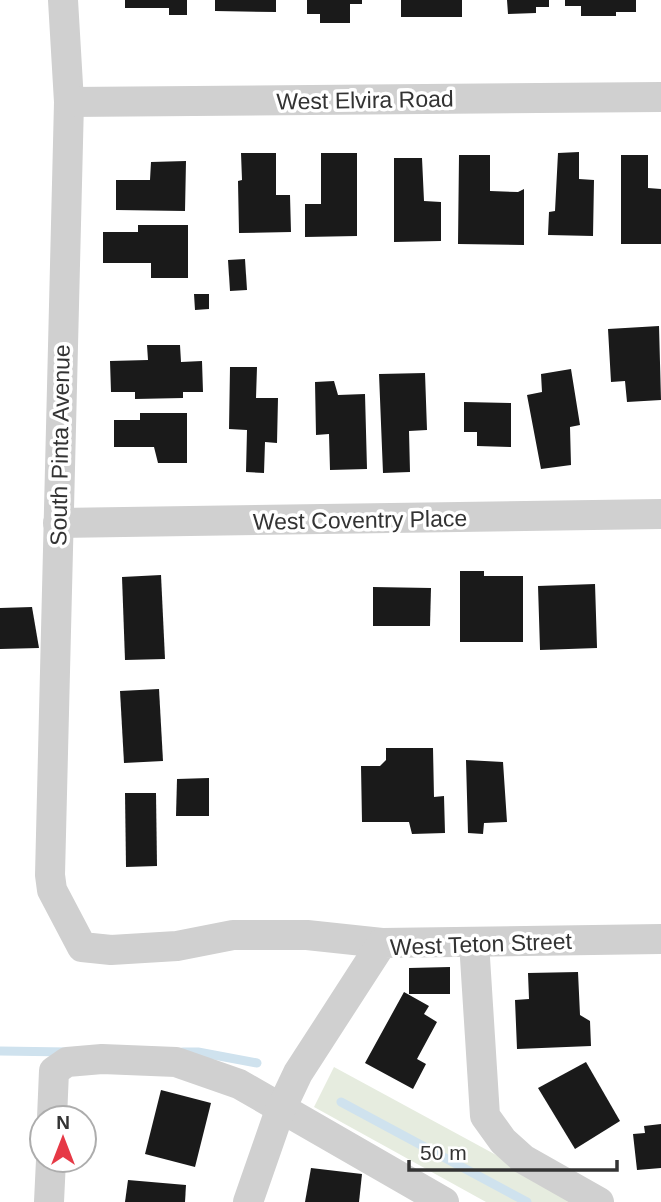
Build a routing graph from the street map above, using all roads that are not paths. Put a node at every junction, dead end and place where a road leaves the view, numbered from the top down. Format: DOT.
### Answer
graph roads {
  1 [pos="63,0"];
  2 [pos="661,97"];
  3 [pos="69,102"];
  4 [pos="661,514"];
  5 [pos="58,523"];
  6 [pos="661,939"];
  7 [pos="474,942"];
  8 [pos="382,943"];
  9 [pos="53,1104"];
  10 [pos="282,1109"];
  11 [pos="50,1174"];
  12 [pos="49,1202"];
  13 [pos="248,1202"];
  14 [pos="444,1202"];
  15 [pos="599,1202"];
  1 -- 3 [label="street, South Pinta Avenue"];
  2 -- 3 [label="street, West Elvira Road"];
  3 -- 5 [label="street, South Pinta Avenue"];
  4 -- 5 [label="street, West Coventry Place"];
  5 -- 8 [label="street, South Pinta Avenue"];
  6 -- 7 [label="street, West Teton Street"];
  7 -- 8 [label="street, West Teton Street"];
  7 -- 15 [label="street"];
  8 -- 10 [label="street, West Teton Street"];
  9 -- 10 [label="street"];
  10 -- 13 [label="street, West Teton Street"];
  10 -- 14 [label="street"];
  11 -- 12 [label="street"];
}
